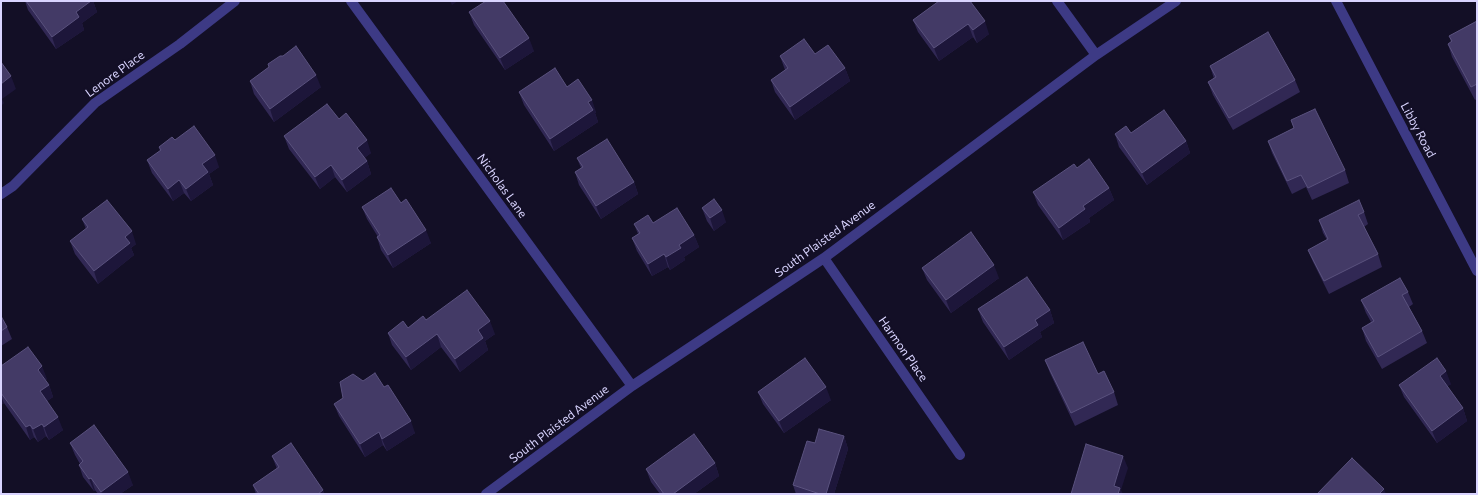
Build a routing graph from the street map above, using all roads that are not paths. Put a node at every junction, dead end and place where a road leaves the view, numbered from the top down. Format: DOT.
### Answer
graph roads {
  1 [pos="235,1"];
  2 [pos="351,1"];
  3 [pos="1057,1"];
  4 [pos="1176,1"];
  5 [pos="1336,1"];
  6 [pos="1096,55"];
  7 [pos="1,194"];
  8 [pos="824,258"];
  9 [pos="1477,271"];
  10 [pos="632,386"];
  11 [pos="960,455"];
  12 [pos="486,494"];
  1 -- 7 [label="street, Lenore Place"];
  2 -- 10 [label="street, Nicholas Lane"];
  3 -- 6 [label="street"];
  4 -- 6 [label="street, South Plaisted Avenue"];
  5 -- 9 [label="street, Libby Road"];
  6 -- 8 [label="street, South Plaisted Avenue"];
  8 -- 10 [label="street, South Plaisted Avenue"];
  8 -- 11 [label="street, Harmon Place"];
  10 -- 12 [label="street, South Plaisted Avenue"];
}
